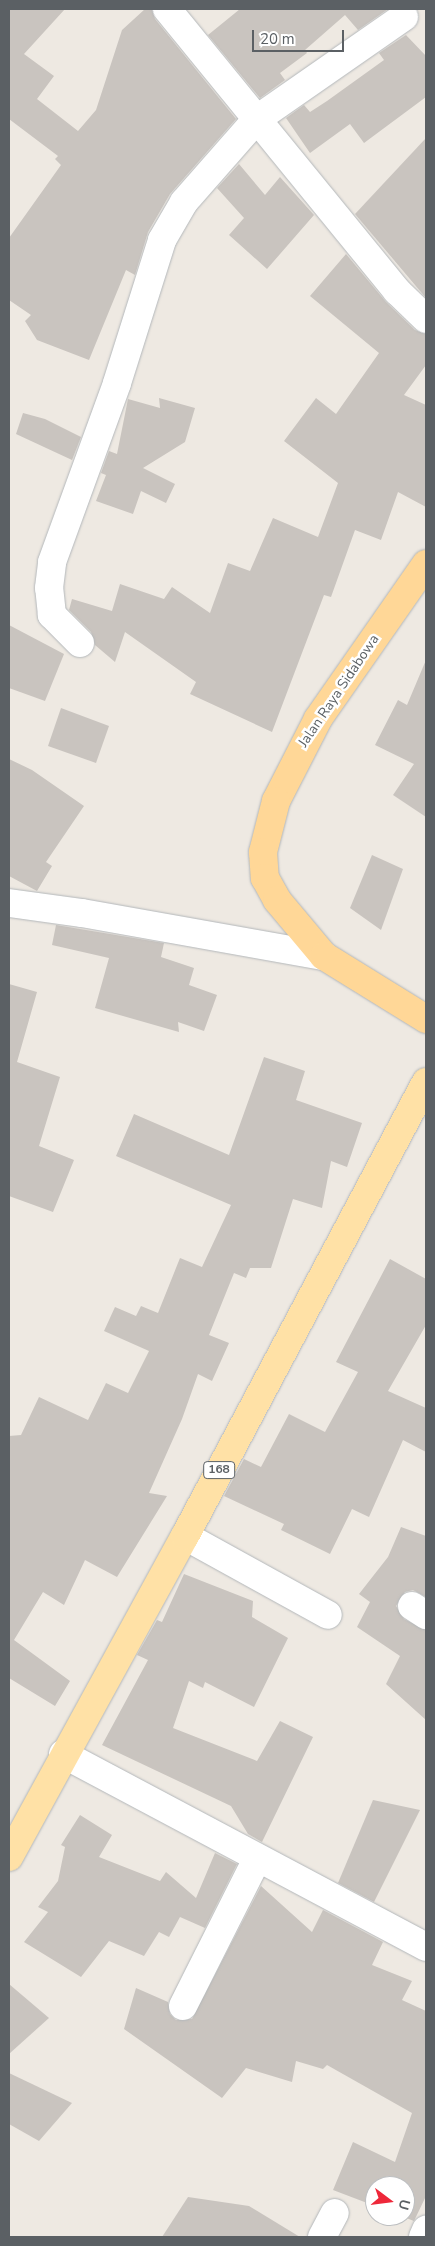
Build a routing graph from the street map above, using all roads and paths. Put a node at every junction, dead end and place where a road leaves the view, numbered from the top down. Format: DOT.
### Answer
graph roads {
  1 [pos="167,9"];
  2 [pos="404,17"];
  3 [pos="257,119"];
  4 [pos="426,318"];
  5 [pos="426,564"];
  6 [pos="80,643"];
  7 [pos="9,903"];
  8 [pos="324,956"];
  9 [pos="426,1019"];
  10 [pos="426,1082"];
  11 [pos="185,1536"];
  12 [pos="328,1615"];
  13 [pos="63,1754"];
  14 [pos="9,1857"];
  15 [pos="257,1859"];
  16 [pos="426,1947"];
  17 [pos="183,2006"];
  18 [pos="335,2213"];
  19 [pos="426,2230"];
  20 [pos="322,2237"];
  21 [pos="423,2237"];
  1 -- 3 [label="street"];
  2 -- 3 [label="street"];
  3 -- 4 [label="street"];
  3 -- 6 [label="street"];
  5 -- 8 [label="highway, Jalan Raya Sidabowa"];
  7 -- 8 [label="street"];
  8 -- 9 [label="highway, Jalan Raya Sidabowa"];
  10 -- 11 [label="main road, 168"];
  11 -- 12 [label="street"];
  11 -- 13 [label="main road, 168"];
  13 -- 14 [label="main road, 168"];
  13 -- 15 [label="street"];
  15 -- 16 [label="street"];
  15 -- 17 [label="street"];
  18 -- 20 [label="street"];
  19 -- 21 [label="street"];
}
